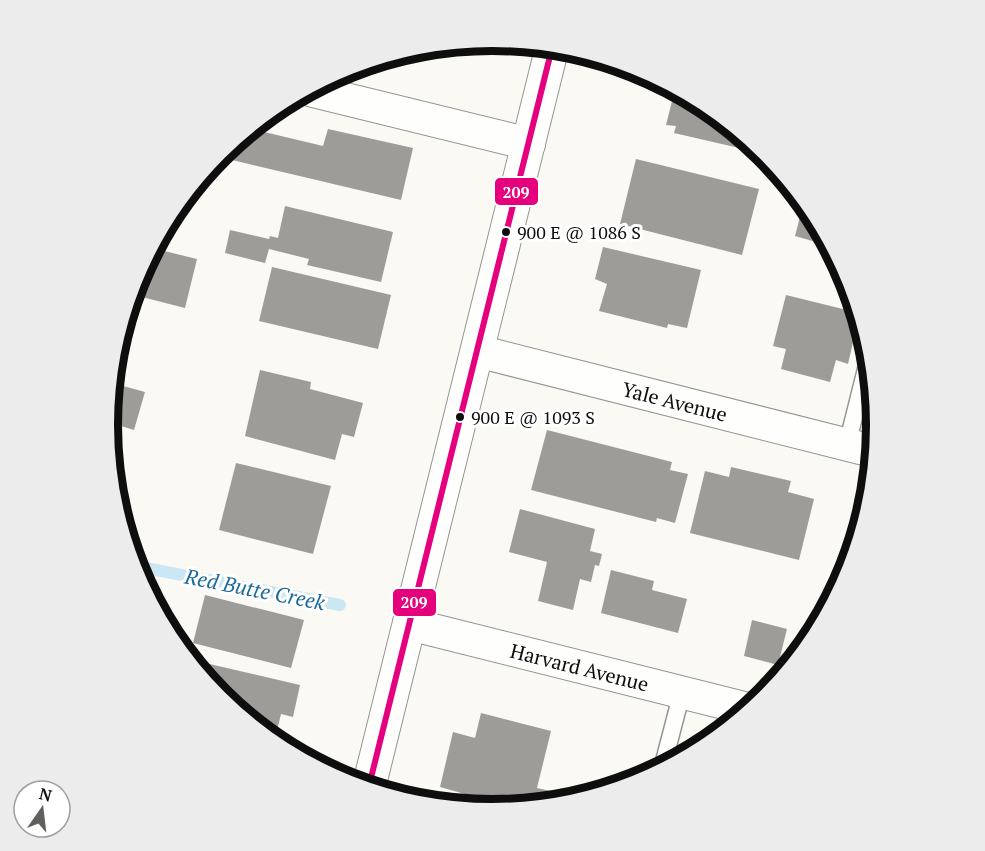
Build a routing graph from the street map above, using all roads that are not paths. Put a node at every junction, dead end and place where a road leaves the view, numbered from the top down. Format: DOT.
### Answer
graph roads {
  1 [pos="550,55"];
  2 [pos="321,93"];
  3 [pos="529,144"];
  4 [pos="477,351"];
  5 [pos="865,386"];
  6 [pos="860,448"];
  7 [pos="409,624"];
  8 [pos="682,692"];
  9 [pos="739,707"];
  10 [pos="665,758"];
  11 [pos="371,779"];
  1 -- 3 [label="street"];
  2 -- 3 [label="street"];
  3 -- 4 [label="street"];
  4 -- 6 [label="street, Yale Avenue"];
  4 -- 7 [label="street"];
  5 -- 6 [label="lane"];
  7 -- 8 [label="street, Harvard Avenue"];
  7 -- 11 [label="street"];
  8 -- 9 [label="street, Harvard Avenue"];
  8 -- 10 [label="lane"];
}
